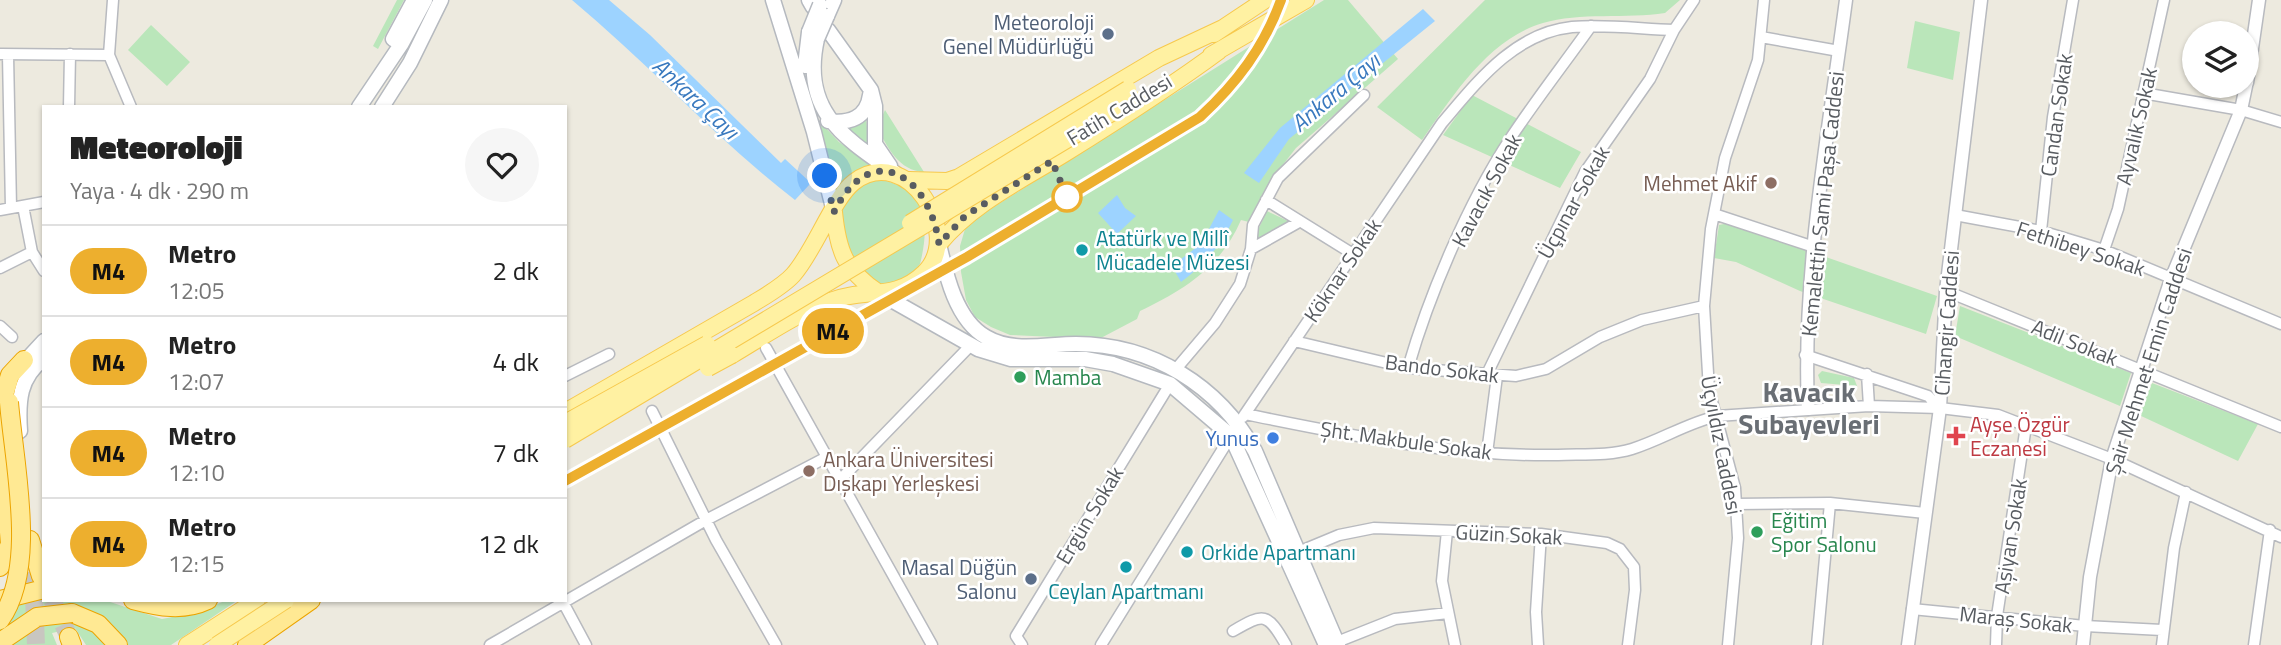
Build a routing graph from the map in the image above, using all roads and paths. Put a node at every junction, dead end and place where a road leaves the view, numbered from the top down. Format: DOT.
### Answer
graph roads {
  1 [pos="113,0"];
  2 [pos="414,0"];
  3 [pos="425,0"];
  4 [pos="433,0"];
  5 [pos="441,0"];
  6 [pos="773,0"];
  7 [pos="834,0"];
  8 [pos="1265,0"];
  9 [pos="1306,0"];
  10 [pos="1694,0"];
  11 [pos="1764,0"];
  12 [pos="1846,0"];
  13 [pos="1981,0"];
  14 [pos="2073,0"];
  15 [pos="2164,0"];
  16 [pos="2259,0"];
  17 [pos="818,16"];
  18 [pos="2256,21"];
  19 [pos="1591,26"];
  20 [pos="1223,29"];
  21 [pos="1674,30"];
  22 [pos="1761,37"];
  23 [pos="1219,51"];
  24 [pos="1839,51"];
  25 [pos="70,54"];
  26 [pos="4,55"];
  27 [pos="110,55"];
  28 [pos="871,90"];
  29 [pos="2143,93"];
  30 [pos="1131,94"];
  31 [pos="1364,95"];
  32 [pos="2244,98"];
  33 [pos="69,105"];
  34 [pos="130,105"];
  35 [pos="349,105"];
  36 [pos="360,105"];
  37 [pos="372,105"];
  38 [pos="383,105"];
  39 [pos="2241,110"];
  40 [pos="828,121"];
  41 [pos="2281,122"];
  42 [pos="814,132"];
  43 [pos="4,156"];
  44 [pos="902,176"];
  45 [pos="1266,200"];
  46 [pos="42,202"];
  47 [pos="23,206"];
  48 [pos="5,209"];
  49 [pos="834,212"];
  50 [pos="1714,214"];
  51 [pos="1955,215"];
  52 [pos="1299,222"];
  53 [pos="2041,231"];
  54 [pos="939,244"];
  55 [pos="1814,247"];
  56 [pos="1251,248"];
  57 [pos="2104,250"];
  58 [pos="32,252"];
  59 [pos="1353,254"];
  60 [pos="0,268"];
  61 [pos="42,268"];
  62 [pos="2171,279"];
  63 [pos="1946,291"];
  64 [pos="879,293"];
  65 [pos="1704,306"];
  66 [pos="2280,321"];
  67 [pos="0,326"];
  68 [pos="12,337"];
  69 [pos="1294,341"];
  70 [pos="42,343"];
  71 [pos="970,346"];
  72 [pos="766,348"];
  73 [pos="609,354"];
  74 [pos="1805,355"];
  75 [pos="24,359"];
  76 [pos="42,361"];
  77 [pos="1408,368"];
  78 [pos="1176,369"];
  79 [pos="2143,369"];
  80 [pos="1867,374"];
  81 [pos="567,375"];
  82 [pos="1492,375"];
  83 [pos="1170,384"];
  84 [pos="4,405"];
  85 [pos="1868,406"];
  86 [pos="1940,408"];
  87 [pos="1808,409"];
  88 [pos="567,411"];
  89 [pos="652,411"];
  90 [pos="1717,416"];
  91 [pos="1242,418"];
  92 [pos="567,422"];
  93 [pos="0,425"];
  94 [pos="2026,426"];
  95 [pos="2281,427"];
  96 [pos="1231,436"];
  97 [pos="567,439"];
  98 [pos="567,447"];
  99 [pos="1487,453"];
  100 [pos="827,457"];
  101 [pos="2112,459"];
  102 [pos="840,480"];
  103 [pos="2186,492"];
  104 [pos="3,496"];
  105 [pos="1736,503"];
  106 [pos="1830,503"];
  107 [pos="1925,513"];
  108 [pos="706,520"];
  109 [pos="2270,530"];
  110 [pos="1447,531"];
  111 [pos="1541,534"];
  112 [pos="2281,537"];
  113 [pos="30,540"];
  114 [pos="1298,552"];
  115 [pos="0,567"];
  116 [pos="39,579"];
  117 [pos="0,600"];
  118 [pos="143,602"];
  119 [pos="254,602"];
  120 [pos="283,602"];
  121 [pos="308,602"];
  122 [pos="203,603"];
  123 [pos="564,604"];
  124 [pos="1912,609"];
  125 [pos="1448,613"];
  126 [pos="1997,616"];
  127 [pos="0,620"];
  128 [pos="2085,626"];
  129 [pos="2162,630"];
  130 [pos="1233,631"];
  131 [pos="0,642"];
  132 [pos="1334,644"];
  133 [pos="118,645"];
  134 [pos="187,645"];
  135 [pos="217,645"];
  136 [pos="247,645"];
  137 [pos="490,645"];
  138 [pos="586,645"];
  139 [pos="775,645"];
  140 [pos="932,645"];
  141 [pos="1022,645"];
  142 [pos="1101,645"];
  143 [pos="1286,645"];
  144 [pos="1455,645"];
  145 [pos="1538,645"];
  146 [pos="1628,645"];
  147 [pos="1728,645"];
  148 [pos="1817,645"];
  149 [pos="1908,645"];
  150 [pos="1996,645"];
  151 [pos="2082,645"];
  152 [pos="2162,645"];
  153 [pos="2254,645"];
  1 -- 27 [label="street"];
  2 -- 35 [label="main road"];
  3 -- 36 [label="main road"];
  4 -- 37 [label="main road"];
  5 -- 38 [label="main road"];
  6 -- 42 [label="main road"];
  7 -- 17 [label="main road"];
  8 -- 20 [label="main road, Fatih Caddesi"];
  9 -- 23 [label="main road, Fatih Caddesi"];
  10 -- 21 [label="street, Üçpınar Sokak"];
  11 -- 22 [label="street, Üçyıldız Caddesi"];
  12 -- 24 [label="street, Kemalettin Sami Paşa Caddesi"];
  13 -- 51 [label="street, Cihangir Caddesi"];
  14 -- 53 [label="street, Candan Sokak"];
  15 -- 29 [label="street, Ayvalık Sokak"];
  16 -- 18 [label="street, Şair Mehmet Emin Caddesi"];
  17 -- 28 [label="main road"];
  17 -- 40 [label="main road"];
  17 -- 42 [label="main road"];
  19 -- 21 [label="street, Köknar Sokak"];
  19 -- 59 [label="street, Köknar Sokak"];
  19 -- 77 [label="street, Kavacık Sokak"];
  20 -- 30 [label="main road, Fatih Caddesi"];
  20 -- 44 [label="main road"];
  21 -- 82 [label="street, Üçpınar Sokak"];
  22 -- 24 [label="street"];
  22 -- 50 [label="street, Üçyıldız Caddesi"];
  23 -- 30 [label="main road, Fatih Caddesi"];
  23 -- 54 [label="main road"];
  24 -- 55 [label="street, Kemalettin Sami Paşa Caddesi"];
  25 -- 26 [label="street"];
  25 -- 27 [label="street"];
  25 -- 33 [label="street"];
  26 -- 43 [label="street"];
  27 -- 34 [label="street"];
  28 -- 40 [label="main road"];
  28 -- 44 [label="main road"];
  29 -- 39 [label="street"];
  29 -- 57 [label="street, Ayvalık Sokak"];
  30 -- 92 [label="main road, Fatih Caddesi, bridge"];
  30 -- 97 [label="main road, Fatih Caddesi, bridge"];
  31 -- 45 [label="street"];
  32 -- 39 [label="street, Şair Mehmet Emin Caddesi"];
  39 -- 41 [label="street"];
  39 -- 62 [label="street, Şair Mehmet Emin Caddesi"];
  40 -- 44 [label="main road"];
  42 -- 49 [label="main road"];
  43 -- 48 [label="street"];
  44 -- 49 [label="main road"];
  44 -- 54 [label="main road"];
  45 -- 52 [label="street"];
  45 -- 56 [label="street"];
  46 -- 47 [label="street"];
  47 -- 48 [label="street"];
  47 -- 58 [label="street"];
  49 -- 64 [label="main road"];
  49 -- 88 [label="main road"];
  50 -- 55 [label="street"];
  50 -- 65 [label="street, Üçyıldız Caddesi"];
  51 -- 53 [label="street, Fethibey Sokak"];
  51 -- 63 [label="street, Cihangir Caddesi"];
  52 -- 56 [label="street"];
  52 -- 59 [label="street"];
  53 -- 57 [label="street, Fethibey Sokak"];
  54 -- 64 [label="main road"];
  54 -- 78 [label="main road"];
  55 -- 74 [label="street, Kemalettin Sami Paşa Caddesi"];
  56 -- 78 [label="street"];
  57 -- 62 [label="street, Fethibey Sokak"];
  58 -- 60 [label="street"];
  58 -- 61 [label="street"];
  59 -- 69 [label="street, Köknar Sokak"];
  62 -- 66 [label="street, Fethibey Sokak"];
  62 -- 79 [label="street, Şair Mehmet Emin Caddesi"];
  63 -- 79 [label="street, Adil Sokak"];
  63 -- 86 [label="street, Cihangir Caddesi"];
  64 -- 71 [label="main road"];
  64 -- 98 [label="main road, bridge"];
  65 -- 82 [label="street, Bando Sokak"];
  65 -- 90 [label="street, Üçyıldız Caddesi"];
  67 -- 68 [label="street"];
  69 -- 77 [label="street, Bando Sokak"];
  69 -- 91 [label="street, Köknar Sokak"];
  70 -- 75 [label="main road"];
  71 -- 83 [label="main road"];
  71 -- 102 [label="street"];
  72 -- 100 [label="street"];
  73 -- 81 [label="street"];
  74 -- 80 [label="street"];
  74 -- 87 [label="street, Kemalettin Sami Paşa Caddesi"];
  75 -- 84 [label="highway"];
  76 -- 113 [label="main road"];
  77 -- 82 [label="street, Bando Sokak"];
  78 -- 91 [label="main road"];
  79 -- 95 [label="street, Adil Sokak"];
  79 -- 101 [label="street, Şair Mehmet Emin Caddesi"];
  80 -- 85 [label="street"];
  80 -- 86 [label="street"];
  82 -- 99 [label="street, Üçpınar Sokak"];
  83 -- 96 [label="main road"];
  83 -- 141 [label="street, Ergün Sokak"];
  84 -- 127 [label="highway, bridge"];
  85 -- 86 [label="street, Şht. Makbule Sokak"];
  85 -- 87 [label="street, Şht. Makbule Sokak"];
  86 -- 94 [label="street, Şht. Makbule Sokak"];
  86 -- 107 [label="street, Cihangir Caddesi"];
  87 -- 90 [label="street, Şht. Makbule Sokak"];
  89 -- 108 [label="street"];
  90 -- 99 [label="street, Şht. Makbule Sokak"];
  90 -- 105 [label="street, Üçyıldız Caddesi"];
  91 -- 96 [label="street, Köknar Sokak"];
  91 -- 99 [label="street, Şht. Makbule Sokak"];
  91 -- 114 [label="main road"];
  93 -- 104 [label="highway"];
  94 -- 101 [label="street, Şht. Makbule Sokak"];
  94 -- 126 [label="street, Aşiyan Sokak"];
  96 -- 132 [label="main road"];
  96 -- 142 [label="street, Köknar Sokak"];
  100 -- 102 [label="street"];
  100 -- 108 [label="street"];
  101 -- 103 [label="street, Şht. Makbule Sokak"];
  101 -- 128 [label="street, Şair Mehmet Emin Caddesi"];
  102 -- 140 [label="street"];
  103 -- 109 [label="street, Şht. Makbule Sokak"];
  103 -- 129 [label="street"];
  104 -- 115 [label="highway"];
  105 -- 106 [label="street"];
  105 -- 147 [label="street, Üçyıldız Caddesi"];
  106 -- 107 [label="street"];
  106 -- 148 [label="street"];
  107 -- 124 [label="street, Cihangir Caddesi"];
  108 -- 123 [label="street"];
  108 -- 139 [label="street"];
  109 -- 112 [label="street, Şht. Makbule Sokak"];
  109 -- 153 [label="street"];
  110 -- 111 [label="street, Güzin Sokak"];
  110 -- 114 [label="street, Güzin Sokak"];
  110 -- 125 [label="street"];
  111 -- 145 [label="street"];
  111 -- 146 [label="street, Güzin Sokak"];
  113 -- 116 [label="highway"];
  114 -- 132 [label="main road"];
  116 -- 117 [label="highway"];
  118 -- 122 [label="highway"];
  119 -- 134 [label="main road"];
  120 -- 135 [label="main road, bridge"];
  121 -- 136 [label="highway"];
  123 -- 137 [label="street"];
  123 -- 138 [label="street"];
  124 -- 126 [label="street, Maraş Sokak"];
  124 -- 149 [label="street, Cihangir Caddesi"];
  125 -- 132 [label="street"];
  125 -- 144 [label="street"];
  126 -- 128 [label="street, Maraş Sokak"];
  126 -- 150 [label="street, Aşiyan Sokak"];
  128 -- 129 [label="street, Maraş Sokak"];
  128 -- 151 [label="street, Şair Mehmet Emin Caddesi"];
  129 -- 152 [label="street"];
  130 -- 143 [label="street"];
  131 -- 133 [label="highway, bridge"];
}
